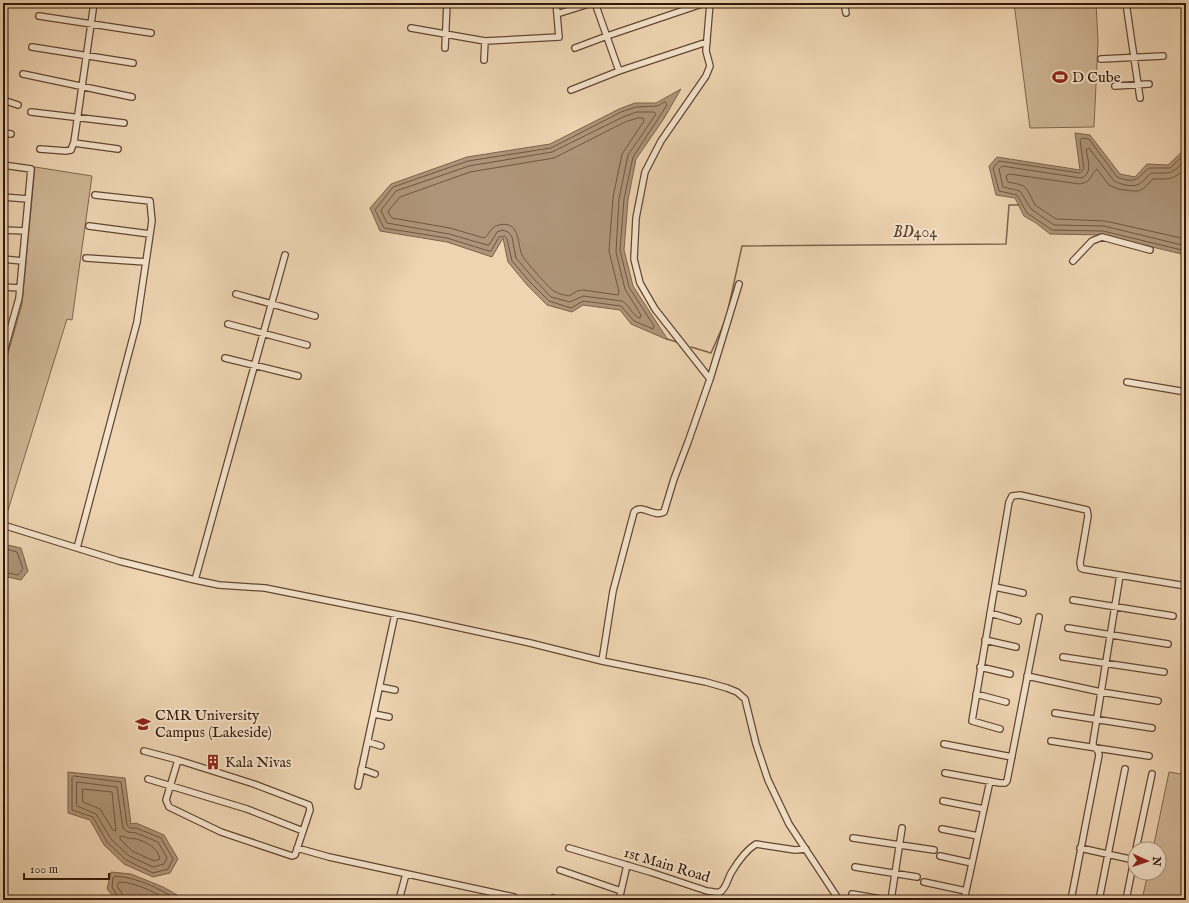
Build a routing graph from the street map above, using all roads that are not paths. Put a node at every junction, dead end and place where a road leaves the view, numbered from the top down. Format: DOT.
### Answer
graph roads {
  1 [pos="94,3"];
  2 [pos="447,3"];
  3 [pos="556,3"];
  4 [pos="592,3"];
  5 [pos="595,3"];
  6 [pos="710,3"];
  7 [pos="844,3"];
  8 [pos="1126,3"];
  9 [pos="699,6"];
  10 [pos="846,13"];
  11 [pos="557,14"];
  12 [pos="39,16"];
  13 [pos="91,24"];
  14 [pos="411,28"];
  15 [pos="151,33"];
  16 [pos="446,34"];
  17 [pos="607,36"];
  18 [pos="485,41"];
  19 [pos="707,42"];
  20 [pos="32,47"];
  21 [pos="446,48"];
  22 [pos="575,48"];
  23 [pos="86,56"];
  24 [pos="1163,56"];
  25 [pos="1135,57"];
  26 [pos="1101,59"];
  27 [pos="484,60"];
  28 [pos="134,63"];
  29 [pos="620,71"];
  30 [pos="22,74"];
  31 [pos="1149,84"];
  32 [pos="1138,85"];
  33 [pos="1116,86"];
  34 [pos="83,87"];
  35 [pos="571,90"];
  36 [pos="132,97"];
  37 [pos="1140,98"];
  38 [pos="3,100"];
  39 [pos="18,105"];
  40 [pos="31,112"];
  41 [pos="78,118"];
  42 [pos="124,123"];
  43 [pos="3,133"];
  44 [pos="10,134"];
  45 [pos="74,144"];
  46 [pos="40,149"];
  47 [pos="118,149"];
  48 [pos="3,165"];
  49 [pos="95,195"];
  50 [pos="3,197"];
  51 [pos="28,199"];
  52 [pos="89,226"];
  53 [pos="3,230"];
  54 [pos="25,231"];
  55 [pos="150,234"];
  56 [pos="1150,250"];
  57 [pos="285,255"];
  58 [pos="86,258"];
  59 [pos="3,259"];
  60 [pos="22,261"];
  61 [pos="1073,261"];
  62 [pos="146,262"];
  63 [pos="739,284"];
  64 [pos="3,287"];
  65 [pos="20,288"];
  66 [pos="236,294"];
  67 [pos="271,304"];
  68 [pos="315,316"];
  69 [pos="228,324"];
  70 [pos="3,330"];
  71 [pos="9,332"];
  72 [pos="263,333"];
  73 [pos="307,345"];
  74 [pos="3,355"];
  75 [pos="225,358"];
  76 [pos="254,365"];
  77 [pos="298,376"];
  78 [pos="710,378"];
  79 [pos="1127,382"];
  80 [pos="1186,392"];
  81 [pos="3,525"];
  82 [pos="77,548"];
  83 [pos="1120,575"];
  84 [pos="195,580"];
  85 [pos="1186,586"];
  86 [pos="995,587"];
  87 [pos="1023,594"];
  88 [pos="1073,600"];
  89 [pos="1116,607"];
  90 [pos="990,613"];
  91 [pos="395,614"];
  92 [pos="1173,616"];
  93 [pos="1038,617"];
  94 [pos="1018,621"];
  95 [pos="1068,628"];
  96 [pos="1111,635"];
  97 [pos="985,640"];
  98 [pos="1168,644"];
  99 [pos="1016,647"];
  100 [pos="1063,657"];
  101 [pos="602,661"];
  102 [pos="1106,663"];
  103 [pos="980,667"];
  104 [pos="1164,672"];
  105 [pos="1010,674"];
  106 [pos="1027,676"];
  107 [pos="380,686"];
  108 [pos="395,690"];
  109 [pos="1101,692"];
  110 [pos="976,694"];
  111 [pos="1158,701"];
  112 [pos="1006,702"];
  113 [pos="1055,713"];
  114 [pos="374,714"];
  115 [pos="389,717"];
  116 [pos="1096,719"];
  117 [pos="1152,728"];
  118 [pos="1000,729"];
  119 [pos="1051,741"];
  120 [pos="368,742"];
  121 [pos="944,744"];
  122 [pos="381,746"];
  123 [pos="1094,747"];
  124 [pos="144,751"];
  125 [pos="1149,756"];
  126 [pos="1012,757"];
  127 [pos="178,760"];
  128 [pos="361,769"];
  129 [pos="1125,769"];
  130 [pos="945,773"];
  131 [pos="375,774"];
  132 [pos="1152,774"];
  133 [pos="148,779"];
  134 [pos="990,781"];
  135 [pos="171,786"];
  136 [pos="358,786"];
  137 [pos="943,801"];
  138 [pos="984,809"];
  139 [pos="902,828"];
  140 [pos="942,829"];
  141 [pos="303,831"];
  142 [pos="978,836"];
  143 [pos="853,838"];
  144 [pos="1138,841"];
  145 [pos="900,845"];
  146 [pos="297,848"];
  147 [pos="569,848"];
  148 [pos="1080,848"];
  149 [pos="806,849"];
  150 [pos="934,850"];
  151 [pos="1108,854"];
  152 [pos="940,856"];
  153 [pos="1127,857"];
  154 [pos="972,864"];
  155 [pos="627,865"];
  156 [pos="855,867"];
  157 [pos="560,870"];
  158 [pos="895,873"];
  159 [pos="406,874"];
  160 [pos="917,876"];
  161 [pos="1130,881"];
  162 [pos="924,882"];
  163 [pos="621,891"];
  164 [pos="966,891"];
  165 [pos="852,894"];
  166 [pos="400,900"];
  167 [pos="518,900"];
  168 [pos="619,900"];
  169 [pos="839,900"];
  170 [pos="887,900"];
  171 [pos="891,900"];
  172 [pos="964,900"];
  173 [pos="1071,900"];
  174 [pos="1099,900"];
  175 [pos="1126,900"];
  1 -- 13 [label="street"];
  2 -- 16 [label="street"];
  3 -- 11 [label="street"];
  4 -- 11 [label="street"];
  5 -- 17 [label="street"];
  6 -- 19 [label="street"];
  7 -- 10 [label="street"];
  8 -- 25 [label="street"];
  9 -- 17 [label="street"];
  11 -- 18 [label="street"];
  12 -- 13 [label="street"];
  13 -- 15 [label="street"];
  13 -- 23 [label="street"];
  14 -- 16 [label="street"];
  16 -- 18 [label="street"];
  16 -- 21 [label="street"];
  17 -- 22 [label="street"];
  17 -- 29 [label="street"];
  18 -- 27 [label="street"];
  19 -- 29 [label="street"];
  19 -- 78 [label="street"];
  20 -- 23 [label="street"];
  23 -- 28 [label="street"];
  23 -- 34 [label="street"];
  24 -- 25 [label="street"];
  25 -- 26 [label="street"];
  25 -- 32 [label="street"];
  29 -- 35 [label="street"];
  30 -- 34 [label="street"];
  31 -- 32 [label="street"];
  32 -- 33 [label="street"];
  32 -- 37 [label="street"];
  34 -- 36 [label="street"];
  34 -- 41 [label="street"];
  38 -- 39 [label="street"];
  40 -- 41 [label="street"];
  41 -- 42 [label="street"];
  41 -- 45 [label="street"];
  43 -- 44 [label="street"];
  45 -- 46 [label="street"];
  45 -- 47 [label="street"];
  48 -- 51 [label="street"];
  49 -- 55 [label="street"];
  50 -- 51 [label="street"];
  51 -- 54 [label="street"];
  52 -- 55 [label="street"];
  53 -- 54 [label="street"];
  54 -- 60 [label="street"];
  55 -- 62 [label="street"];
  56 -- 61 [label="street"];
  57 -- 67 [label="street"];
  58 -- 62 [label="street"];
  59 -- 60 [label="street"];
  60 -- 65 [label="street"];
  62 -- 82 [label="street"];
  63 -- 78 [label="street"];
  64 -- 65 [label="street"];
  65 -- 71 [label="street"];
  66 -- 67 [label="street"];
  67 -- 68 [label="street"];
  67 -- 72 [label="street"];
  69 -- 72 [label="street"];
  70 -- 71 [label="street"];
  71 -- 74 [label="street"];
  72 -- 73 [label="street"];
  72 -- 76 [label="street"];
  75 -- 76 [label="street"];
  76 -- 77 [label="street"];
  76 -- 84 [label="street"];
  78 -- 101 [label="street"];
  79 -- 80 [label="street"];
  81 -- 82 [label="street"];
  82 -- 84 [label="street"];
  83 -- 85 [label="street"];
  83 -- 86 [label="street"];
  83 -- 89 [label="street"];
  84 -- 91 [label="street"];
  86 -- 87 [label="street"];
  86 -- 90 [label="street"];
  88 -- 89 [label="street"];
  89 -- 92 [label="street"];
  89 -- 96 [label="street"];
  90 -- 94 [label="street"];
  90 -- 97 [label="street"];
  91 -- 101 [label="street"];
  91 -- 107 [label="street"];
  93 -- 106 [label="street"];
  95 -- 96 [label="street"];
  96 -- 98 [label="street"];
  96 -- 102 [label="street"];
  97 -- 99 [label="street"];
  97 -- 103 [label="street"];
  100 -- 102 [label="street"];
  101 -- 149 [label="street"];
  102 -- 104 [label="street"];
  102 -- 109 [label="street"];
  103 -- 105 [label="street"];
  103 -- 110 [label="street"];
  106 -- 109 [label="street"];
  106 -- 126 [label="street"];
  107 -- 108 [label="street"];
  107 -- 114 [label="street"];
  109 -- 111 [label="street"];
  109 -- 116 [label="street"];
  110 -- 112 [label="street"];
  110 -- 118 [label="street"];
  113 -- 116 [label="street"];
  114 -- 115 [label="street"];
  114 -- 120 [label="street"];
  116 -- 117 [label="street"];
  116 -- 123 [label="street"];
  119 -- 123 [label="street"];
  120 -- 122 [label="street"];
  120 -- 128 [label="street"];
  121 -- 126 [label="street"];
  123 -- 125 [label="street"];
  123 -- 148 [label="street"];
  124 -- 127 [label="street"];
  126 -- 134 [label="street"];
  127 -- 135 [label="street"];
  127 -- 141 [label="street"];
  128 -- 131 [label="street"];
  128 -- 136 [label="street"];
  129 -- 151 [label="street"];
  130 -- 134 [label="street"];
  132 -- 144 [label="street"];
  133 -- 135 [label="street"];
  134 -- 138 [label="street"];
  135 -- 141 [label="street"];
  135 -- 146 [label="street"];
  137 -- 138 [label="street"];
  138 -- 142 [label="street"];
  139 -- 145 [label="street"];
  140 -- 142 [label="street"];
  141 -- 146 [label="street"];
  142 -- 154 [label="street"];
  143 -- 145 [label="street"];
  145 -- 150 [label="street"];
  145 -- 158 [label="street"];
  146 -- 159 [label="street"];
  147 -- 155 [label="street, 1st Main Road"];
  148 -- 151 [label="street"];
  148 -- 173 [label="street"];
  149 -- 155 [label="street, 1st Main Road"];
  149 -- 169 [label="street"];
  151 -- 153 [label="street"];
  151 -- 174 [label="street"];
  152 -- 154 [label="street"];
  154 -- 164 [label="street"];
  155 -- 163 [label="street"];
  156 -- 158 [label="street"];
  157 -- 163 [label="street"];
  158 -- 160 [label="street"];
  158 -- 171 [label="street"];
  159 -- 166 [label="street"];
  159 -- 167 [label="street"];
  161 -- 175 [label="street"];
  162 -- 164 [label="street"];
  163 -- 168 [label="street"];
  164 -- 172 [label="street"];
  165 -- 170 [label="street"];
}
